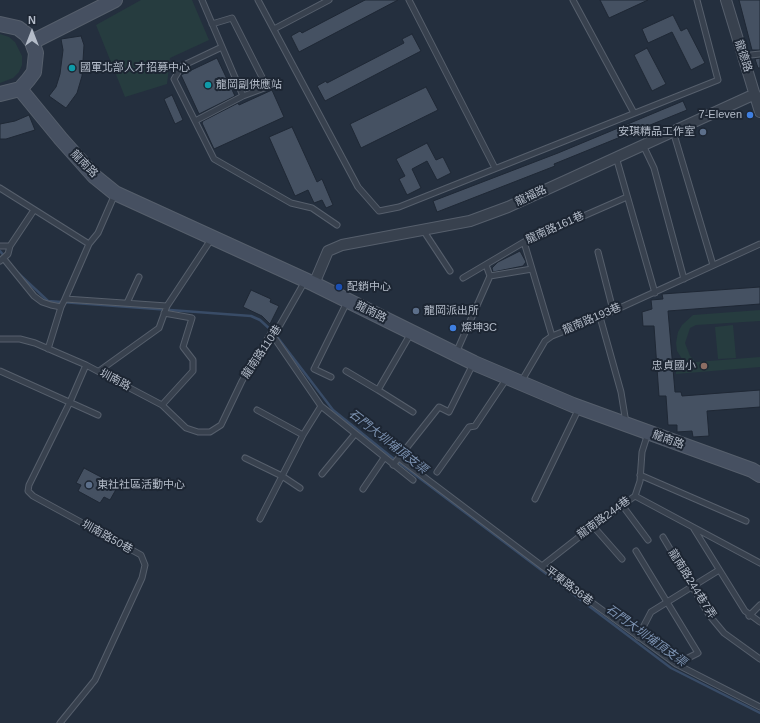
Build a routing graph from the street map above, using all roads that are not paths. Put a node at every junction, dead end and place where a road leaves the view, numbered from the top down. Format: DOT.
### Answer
graph roads {
  1 [pos="114,0"];
  2 [pos="202,0"];
  3 [pos="258,0"];
  4 [pos="329,0"];
  5 [pos="409,0"];
  6 [pos="573,0"];
  7 [pos="696,0"];
  8 [pos="726,0"];
  9 [pos="0,24"];
  10 [pos="212,24"];
  11 [pos="274,29"];
  12 [pos="32,42"];
  13 [pos="222,47"];
  14 [pos="760,54"];
  15 [pos="742,56"];
  16 [pos="20,89"];
  17 [pos="0,94"];
  18 [pos="755,94"];
  19 [pos="243,96"];
  20 [pos="760,112"];
  21 [pos="634,113"];
  22 [pos="195,121"];
  23 [pos="673,131"];
  24 [pos="643,145"];
  25 [pos="616,157"];
  26 [pos="495,168"];
  27 [pos="0,188"];
  28 [pos="115,193"];
  29 [pos="627,197"];
  30 [pos="34,210"];
  31 [pos="337,225"];
  32 [pos="423,230"];
  33 [pos="213,237"];
  34 [pos="524,242"];
  35 [pos="89,244"];
  36 [pos="760,244"];
  37 [pos="0,246"];
  38 [pos="10,246"];
  39 [pos="598,252"];
  40 [pos="2,260"];
  41 [pos="486,265"];
  42 [pos="713,266"];
  43 [pos="532,269"];
  44 [pos="450,271"];
  45 [pos="490,276"];
  46 [pos="139,277"];
  47 [pos="462,278"];
  48 [pos="684,278"];
  49 [pos="309,282"];
  50 [pos="655,293"];
  51 [pos="64,299"];
  52 [pos="348,301"];
  53 [pos="127,303"];
  54 [pos="166,306"];
  55 [pos="61,307"];
  56 [pos="613,310"];
  57 [pos="164,313"];
  58 [pos="600,317"];
  59 [pos="412,332"];
  60 [pos="271,333"];
  61 [pos="552,336"];
  62 [pos="0,339"];
  63 [pos="48,349"];
  64 [pos="456,354"];
  65 [pos="474,363"];
  66 [pos="86,365"];
  67 [pos="346,370"];
  68 [pos="0,371"];
  69 [pos="99,372"];
  70 [pos="507,377"];
  71 [pos="331,378"];
  72 [pos="520,383"];
  73 [pos="378,390"];
  74 [pos="70,402"];
  75 [pos="162,405"];
  76 [pos="321,406"];
  77 [pos="580,407"];
  78 [pos="257,410"];
  79 [pos="412,412"];
  80 [pos="98,414"];
  81 [pos="221,425"];
  82 [pos="627,425"];
  83 [pos="648,433"];
  84 [pos="355,434"];
  85 [pos="303,435"];
  86 [pos="245,458"];
  87 [pos="384,458"];
  88 [pos="399,458"];
  89 [pos="393,465"];
  90 [pos="437,472"];
  91 [pos="322,474"];
  92 [pos="640,475"];
  93 [pos="760,475"];
  94 [pos="282,476"];
  95 [pos="413,480"];
  96 [pos="300,488"];
  97 [pos="363,489"];
  98 [pos="635,496"];
  99 [pos="535,499"];
  100 [pos="622,505"];
  101 [pos="260,519"];
  102 [pos="746,521"];
  103 [pos="593,526"];
  104 [pos="694,529"];
  105 [pos="663,537"];
  106 [pos="648,540"];
  107 [pos="636,551"];
  108 [pos="622,559"];
  109 [pos="760,563"];
  110 [pos="542,566"];
  111 [pos="719,570"];
  112 [pos="693,586"];
  113 [pos="668,602"];
  114 [pos="760,604"];
  115 [pos="749,616"];
  116 [pos="760,622"];
  117 [pos="638,637"];
  118 [pos="760,659"];
  119 [pos="676,664"];
  120 [pos="760,707"];
  121 [pos="60,723"];
  1 -- 12 [label="main road"];
  2 -- 10 [label="lane"];
  3 -- 11 [label="lane"];
  4 -- 11 [label="lane"];
  5 -- 26 [label="lane"];
  6 -- 21 [label="lane"];
  7 -- 21 [label="lane"];
  8 -- 15 [label="street, 龍德路"];
  9 -- 12 [label="main road"];
  10 -- 13 [label="lane"];
  10 -- 19 [label="lane"];
  11 -- 26 [label="lane"];
  12 -- 16 [label="main road"];
  13 -- 19 [label="lane"];
  13 -- 22 [label="lane"];
  14 -- 15 [label="lane"];
  15 -- 18 [label="street, 龍德路"];
  16 -- 17 [label="main road"];
  16 -- 28 [label="main road, 龍南路"];
  18 -- 20 [label="street, 龍德路"];
  18 -- 23 [label="street, 龍福路"];
  19 -- 22 [label="lane"];
  21 -- 26 [label="lane"];
  22 -- 31 [label="lane"];
  23 -- 24 [label="street, 龍福路"];
  23 -- 42 [label="lane"];
  24 -- 25 [label="street, 龍福路"];
  24 -- 48 [label="lane"];
  25 -- 29 [label="lane"];
  25 -- 32 [label="street, 龍福路"];
  27 -- 30 [label="lane"];
  28 -- 33 [label="main road, 龍南路"];
  28 -- 35 [label="lane"];
  29 -- 34 [label="lane, 龍南路161巷"];
  29 -- 50 [label="lane"];
  30 -- 35 [label="lane"];
  30 -- 38 [label="lane"];
  32 -- 44 [label="lane"];
  32 -- 49 [label="street, 龍福路"];
  33 -- 49 [label="main road, 龍南路"];
  33 -- 54 [label="lane"];
  34 -- 41 [label="lane, 龍南路161巷"];
  34 -- 43 [label="lane"];
  35 -- 51 [label="lane"];
  36 -- 42 [label="lane, 龍南路193巷"];
  37 -- 38 [label="lane"];
  38 -- 40 [label="lane"];
  39 -- 56 [label="lane"];
  40 -- 55 [label="lane"];
  41 -- 45 [label="lane"];
  41 -- 47 [label="lane, 龍南路161巷"];
  42 -- 48 [label="lane, 龍南路193巷"];
  43 -- 45 [label="lane"];
  43 -- 61 [label="lane"];
  45 -- 64 [label="lane"];
  46 -- 53 [label="lane"];
  48 -- 50 [label="lane, 龍南路193巷"];
  49 -- 52 [label="main road, 龍南路"];
  49 -- 60 [label="lane, 龍南路110巷"];
  50 -- 56 [label="lane, 龍南路193巷"];
  51 -- 53 [label="lane"];
  51 -- 55 [label="lane"];
  52 -- 59 [label="main road, 龍南路"];
  52 -- 71 [label="lane"];
  53 -- 54 [label="lane"];
  54 -- 57 [label="lane"];
  55 -- 63 [label="lane"];
  56 -- 58 [label="lane, 龍南路193巷"];
  57 -- 69 [label="lane"];
  57 -- 75 [label="lane"];
  58 -- 61 [label="lane, 龍南路193巷"];
  58 -- 82 [label="lane"];
  59 -- 64 [label="main road, 龍南路"];
  59 -- 73 [label="lane"];
  60 -- 76 [label="lane"];
  60 -- 81 [label="lane, 龍南路110巷"];
  61 -- 72 [label="lane, 龍南路193巷"];
  62 -- 63 [label="lane, 圳南路"];
  63 -- 66 [label="lane, 圳南路"];
  64 -- 65 [label="main road, 龍南路"];
  65 -- 70 [label="main road, 龍南路"];
  65 -- 88 [label="lane"];
  66 -- 69 [label="lane, 圳南路"];
  66 -- 74 [label="lane, 圳南路50巷"];
  67 -- 73 [label="lane"];
  68 -- 74 [label="lane"];
  69 -- 75 [label="lane, 圳南路"];
  70 -- 72 [label="main road, 龍南路"];
  70 -- 90 [label="lane"];
  72 -- 77 [label="main road, 龍南路"];
  73 -- 79 [label="lane"];
  74 -- 80 [label="lane"];
  74 -- 121 [label="lane, 圳南路50巷"];
  75 -- 81 [label="lane, 圳南路"];
  76 -- 84 [label="lane"];
  76 -- 85 [label="lane"];
  77 -- 82 [label="main road, 龍南路"];
  77 -- 99 [label="lane"];
  78 -- 85 [label="lane"];
  82 -- 83 [label="main road, 龍南路"];
  83 -- 92 [label="lane, 龍南路244巷"];
  83 -- 93 [label="main road, 龍南路"];
  84 -- 87 [label="lane"];
  84 -- 91 [label="lane"];
  85 -- 94 [label="lane"];
  86 -- 94 [label="lane"];
  87 -- 89 [label="lane"];
  87 -- 97 [label="lane"];
  88 -- 89 [label="lane"];
  88 -- 110 [label="lane, 平東路36巷"];
  89 -- 95 [label="lane"];
  92 -- 98 [label="lane, 龍南路244巷"];
  92 -- 102 [label="lane"];
  94 -- 96 [label="lane"];
  94 -- 101 [label="lane"];
  98 -- 100 [label="lane, 龍南路244巷"];
  98 -- 104 [label="lane"];
  100 -- 103 [label="lane, 龍南路244巷"];
  100 -- 106 [label="lane"];
  103 -- 108 [label="lane"];
  103 -- 110 [label="lane, 龍南路244巷"];
  104 -- 109 [label="lane"];
  104 -- 111 [label="lane"];
  105 -- 112 [label="lane, 龍南路244巷7弄"];
  107 -- 113 [label="lane"];
  110 -- 117 [label="lane, 平東路36巷"];
  111 -- 112 [label="lane"];
  111 -- 115 [label="lane"];
  112 -- 113 [label="lane"];
  112 -- 118 [label="lane, 龍南路244巷7弄"];
  113 -- 117 [label="lane"];
  113 -- 119 [label="lane"];
  114 -- 115 [label="lane"];
  115 -- 116 [label="lane"];
  117 -- 119 [label="lane, 平東路36巷"];
  119 -- 120 [label="lane, 平東路36巷"];
}
